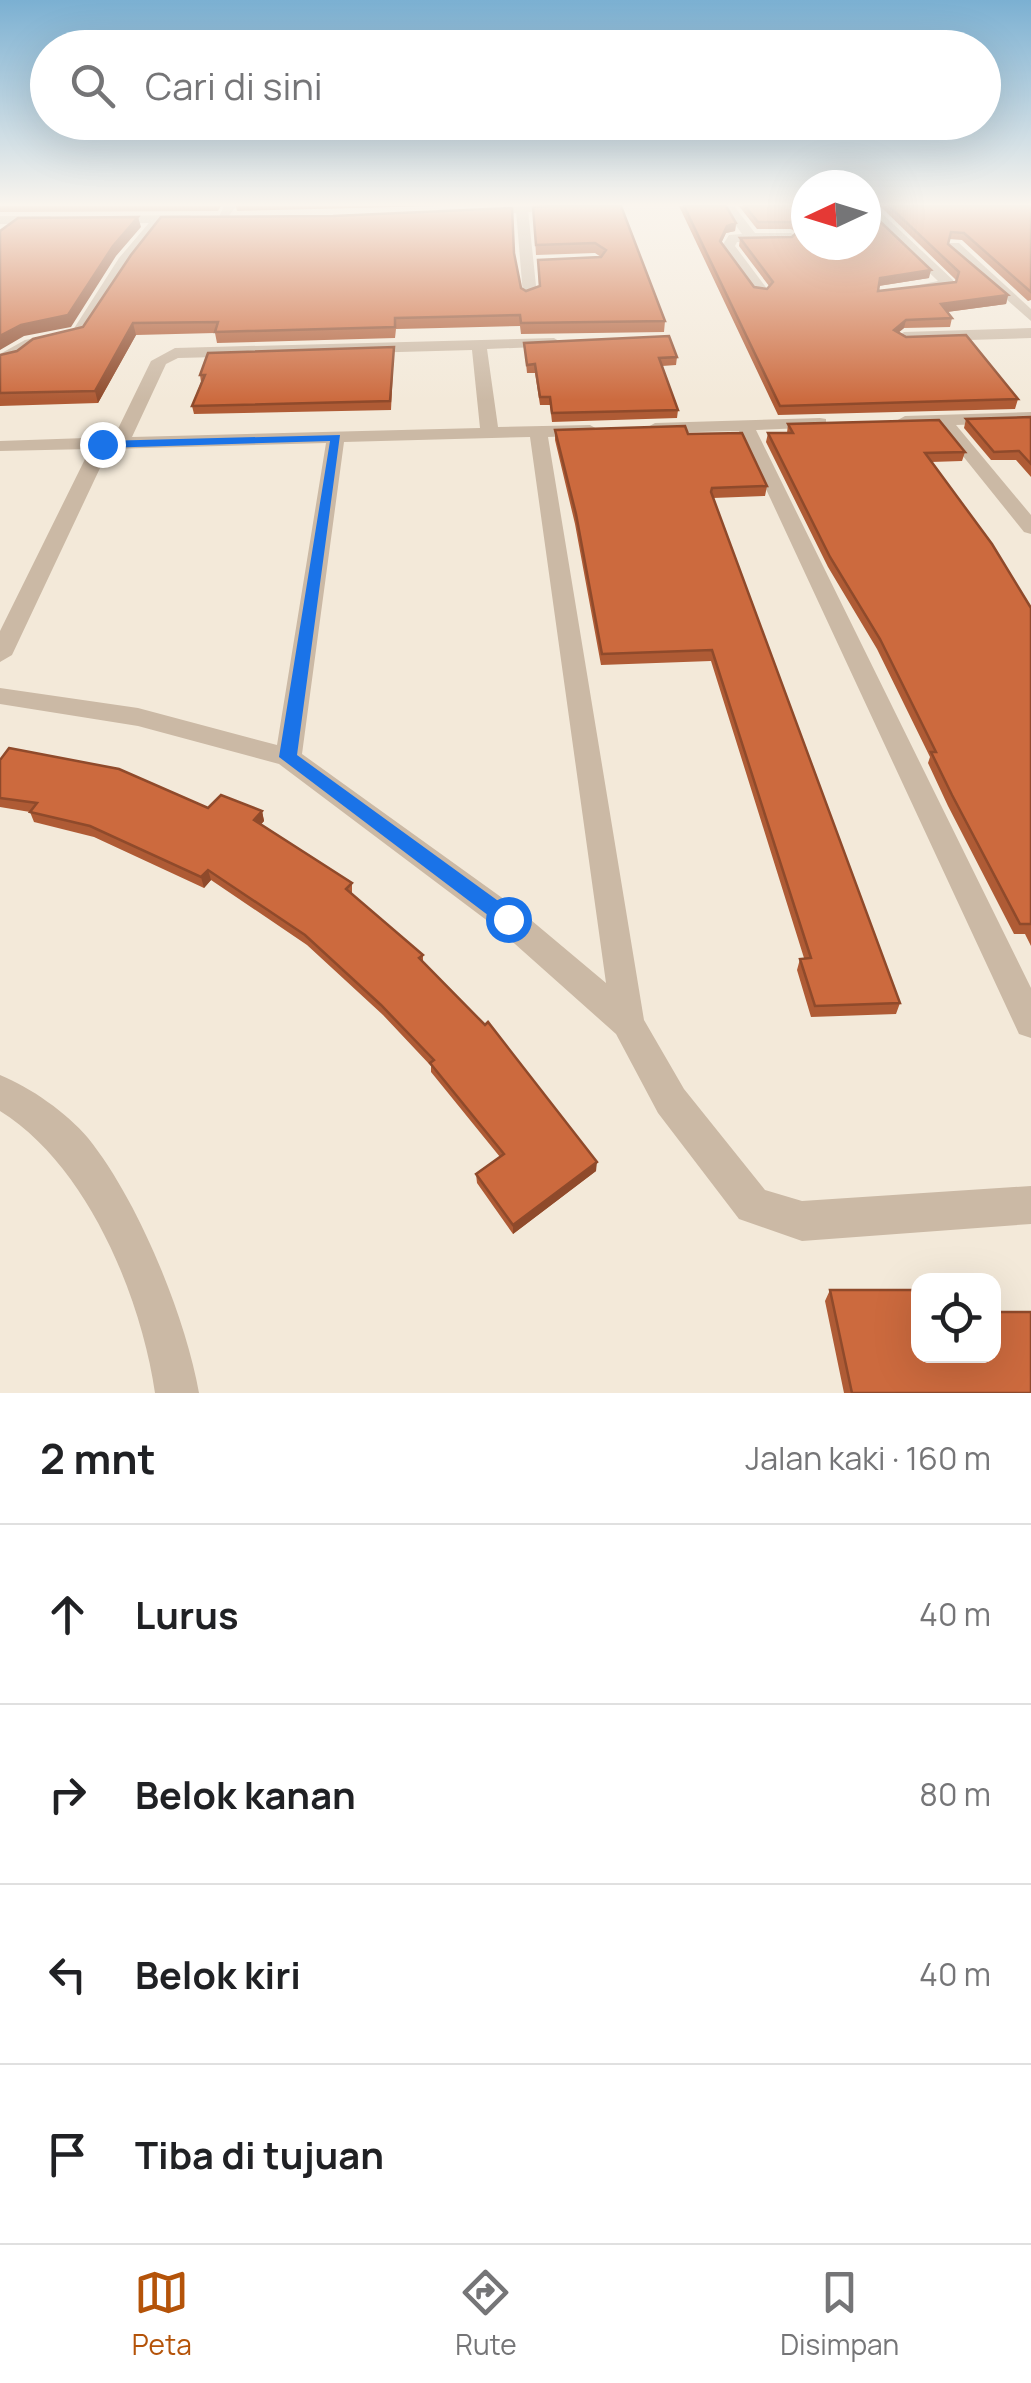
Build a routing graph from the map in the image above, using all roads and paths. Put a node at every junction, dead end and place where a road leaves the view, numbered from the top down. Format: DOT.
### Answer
graph roads {
  1 [pos="117,271"];
  2 [pos="526,271"];
  3 [pos="747,271"];
  4 [pos="935,271"];
  5 [pos="981,271"];
  6 [pos="761,290"];
  7 [pos="903,290"];
  8 [pos="530,295"];
  9 [pos="1031,317"];
  10 [pos="1031,333"];
  11 [pos="904,337"];
  12 [pos="579,342"];
  13 [pos="480,346"];
  14 [pos="0,359"];
  15 [pos="1031,417"];
  16 [pos="944,420"];
  17 [pos="887,422"];
  18 [pos="832,423"];
  19 [pos="745,426"];
  20 [pos="538,432"];
  21 [pos="490,433"];
  22 [pos="336,438"];
  23 [pos="111,444"];
  24 [pos="0,446"];
  25 [pos="1031,528"];
  26 [pos="0,655"];
  27 [pos="0,696"];
  28 [pos="288,757"];
  29 [pos="628,1023"];
  30 [pos="1031,1023"];
  31 [pos="0,1092"];
  32 [pos="1031,1205"];
  33 [pos="178,1393"];
  1 -- 14 [label="street"];
  2 -- 8 [label="street"];
  3 -- 6 [label="street"];
  4 -- 7 [label="street"];
  5 -- 9 [label="street"];
  10 -- 11 [label="street"];
  12 -- 13 [label="street"];
  13 -- 21 [label="street"];
  13 -- 23 [label="street"];
  15 -- 16 [label="street"];
  16 -- 17 [label="street"];
  16 -- 25 [label="street"];
  18 -- 19 [label="street"];
  19 -- 20 [label="street"];
  19 -- 30 [label="street"];
  20 -- 21 [label="street"];
  20 -- 29 [label="street"];
  21 -- 22 [label="street"];
  22 -- 23 [label="street"];
  22 -- 28 [label="street"];
  23 -- 24 [label="street"];
  23 -- 26 [label="street"];
  27 -- 28 [label="street"];
  28 -- 29 [label="street"];
  29 -- 32 [label="street"];
  31 -- 33 [label="street"];
}
